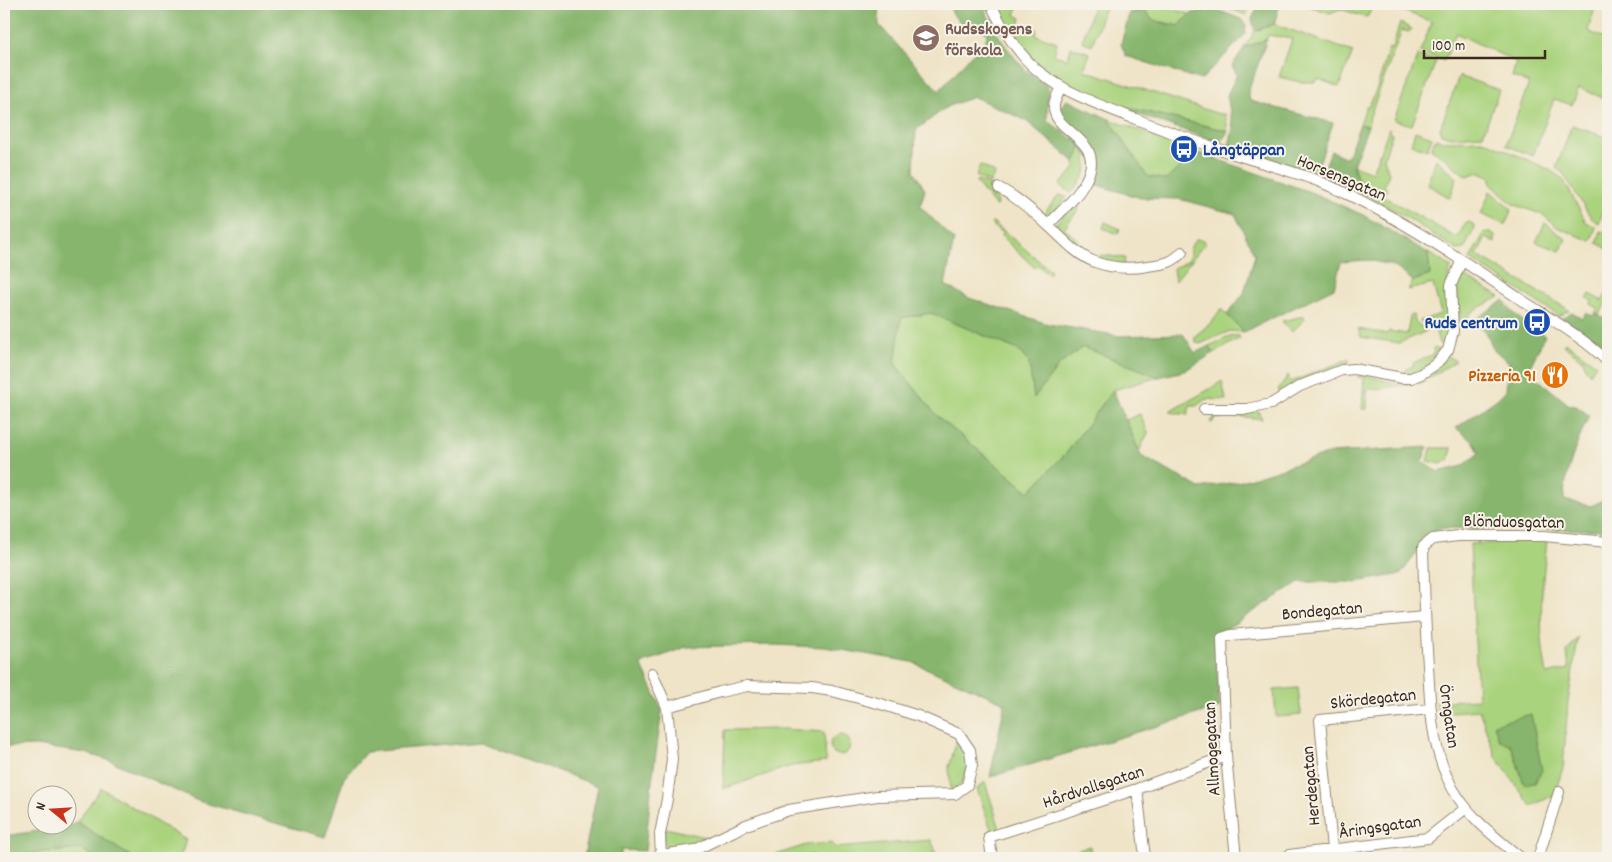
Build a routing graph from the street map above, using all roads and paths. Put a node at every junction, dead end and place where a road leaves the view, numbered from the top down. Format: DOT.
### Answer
graph roads {
  1 [pos="991,4"];
  2 [pos="1061,87"];
  3 [pos="999,188"];
  4 [pos="1048,225"];
  5 [pos="1182,252"];
  6 [pos="1462,260"];
  7 [pos="1607,359"];
  8 [pos="1204,409"];
  9 [pos="1608,542"];
  10 [pos="1423,546"];
  11 [pos="1424,617"];
  12 [pos="1222,638"];
  13 [pos="652,673"];
  14 [pos="667,707"];
  15 [pos="1430,709"];
  16 [pos="1320,720"];
  17 [pos="1226,756"];
  18 [pos="1137,788"];
  19 [pos="1559,792"];
  20 [pos="1466,808"];
  21 [pos="1332,849"];
  22 [pos="1289,855"];
  23 [pos="661,857"];
  24 [pos="992,858"];
  25 [pos="1145,858"];
  26 [pos="1236,858"];
  27 [pos="1521,858"];
  28 [pos="1538,858"];
  1 -- 2 [label="street, Horsensgatan"];
  2 -- 4 [label="street"];
  2 -- 6 [label="street, Horsensgatan"];
  3 -- 4 [label="street"];
  4 -- 5 [label="street"];
  6 -- 7 [label="street, Horsensgatan"];
  6 -- 8 [label="street"];
  9 -- 10 [label="street, Blönduosgatan"];
  10 -- 11 [label="street, Örngatan"];
  11 -- 12 [label="street, Bondegatan"];
  11 -- 15 [label="street, Örngatan"];
  12 -- 17 [label="street, Allmogegatan"];
  13 -- 14 [label="street"];
  14 -- 23 [label="street"];
  14 -- 23 [label="street"];
  15 -- 16 [label="street, Skördegatan"];
  15 -- 20 [label="street, Örngatan"];
  16 -- 21 [label="street, Herdegatan"];
  17 -- 18 [label="street, Hårdvallsgatan"];
  17 -- 26 [label="street, Allmogegatan"];
  18 -- 24 [label="street, Hårdvallsgatan"];
  18 -- 25 [label="street"];
  19 -- 28 [label="street"];
  20 -- 21 [label="street, Åringsgatan"];
  20 -- 27 [label="street, Örngatan"];
  21 -- 22 [label="street, Åringsgatan"];
}
